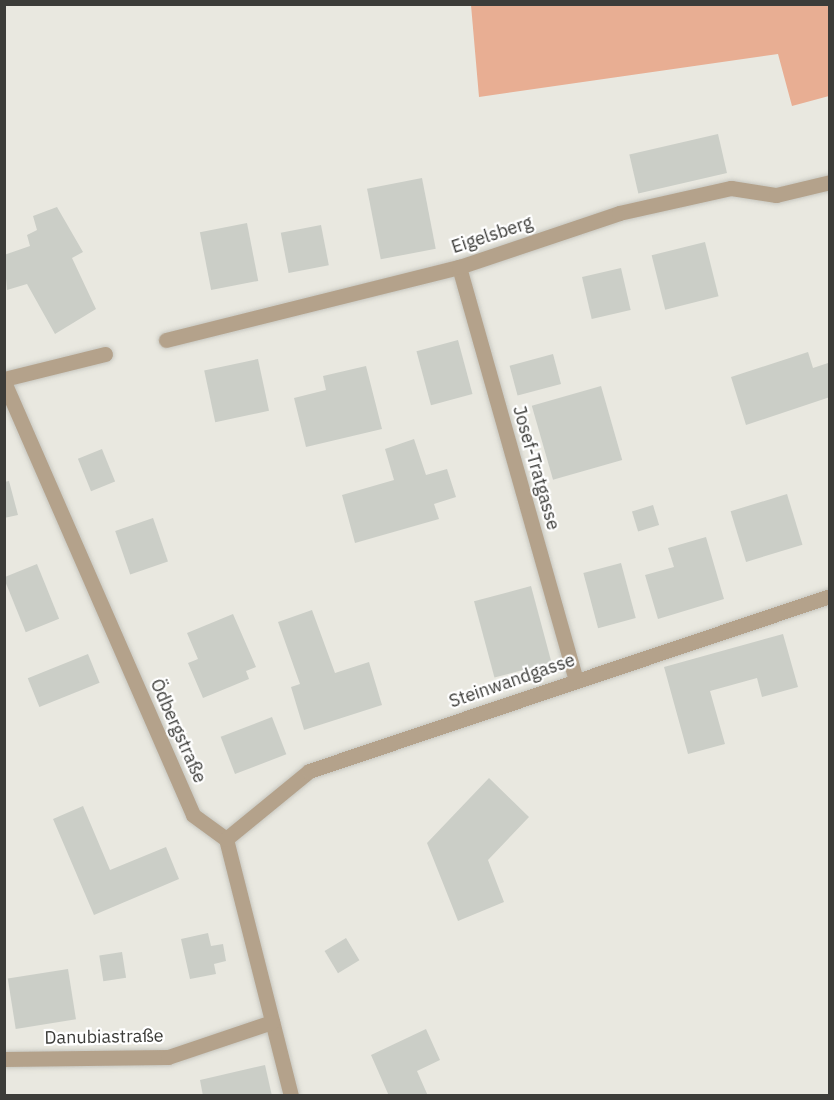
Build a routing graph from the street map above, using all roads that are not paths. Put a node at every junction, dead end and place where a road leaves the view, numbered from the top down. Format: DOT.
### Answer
graph roads {
  1 [pos="830,182"];
  2 [pos="459,267"];
  3 [pos="166,340"];
  4 [pos="105,354"];
  5 [pos="4,380"];
  6 [pos="830,596"];
  7 [pos="576,680"];
  8 [pos="226,839"];
  9 [pos="272,1022"];
  10 [pos="4,1059"];
  11 [pos="291,1095"];
  1 -- 2 [label="street, Eigelsberg"];
  2 -- 3 [label="street, Eigelsberg"];
  2 -- 7 [label="street, Josef-Tratgasse"];
  4 -- 5 [label="street"];
  5 -- 8 [label="street, Ödbergstraße"];
  6 -- 7 [label="street, Steinwandgasse"];
  7 -- 8 [label="street, Steinwandgasse"];
  8 -- 9 [label="street"];
  9 -- 10 [label="street, Danubiastraße"];
  9 -- 11 [label="street"];
}
